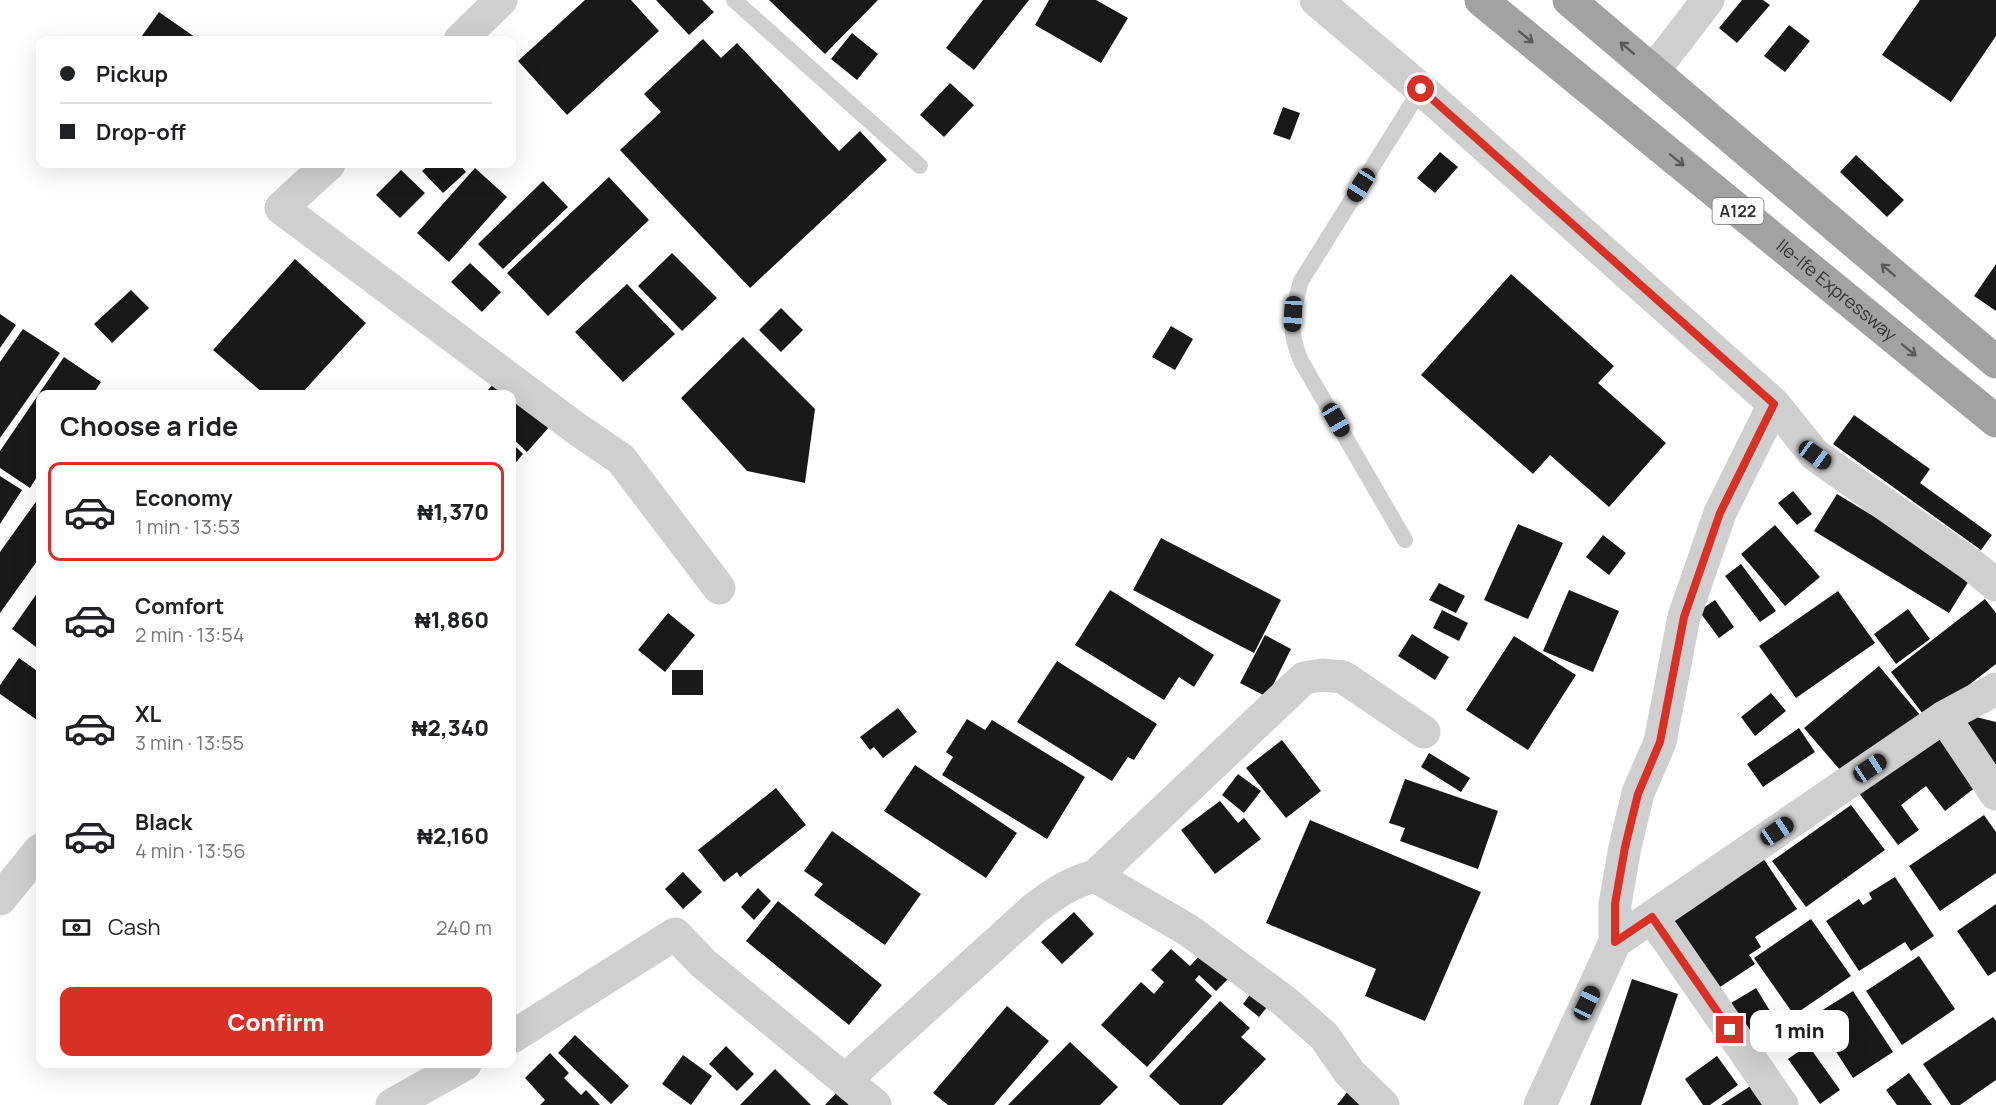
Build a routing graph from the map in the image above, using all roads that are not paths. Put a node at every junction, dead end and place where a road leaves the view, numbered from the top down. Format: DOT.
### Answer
graph roads {
  1 [pos="501,0"];
  2 [pos="734,0"];
  3 [pos="1316,0"];
  4 [pos="1481,0"];
  5 [pos="1708,0"];
  6 [pos="1581,4"];
  7 [pos="464,36"];
  8 [pos="1654,70"];
  9 [pos="1421,89"];
  10 [pos="920,166"];
  11 [pos="325,168"];
  12 [pos="1996,362"];
  13 [pos="1774,404"];
  14 [pos="1996,421"];
  15 [pos="1405,540"];
  16 [pos="1996,585"];
  17 [pos="719,588"];
  18 [pos="1996,689"];
  19 [pos="1944,717"];
  20 [pos="1425,732"];
  21 [pos="1996,794"];
  22 [pos="36,855"];
  23 [pos="1095,876"];
  24 [pos="0,898"];
  25 [pos="1652,917"];
  26 [pos="1615,942"];
  27 [pos="516,1034"];
  28 [pos="458,1068"];
  29 [pos="844,1080"];
  30 [pos="392,1105"];
  31 [pos="875,1105"];
  32 [pos="1383,1105"];
  33 [pos="1540,1105"];
  34 [pos="1782,1105"];
  1 -- 7 [label="street"];
  2 -- 10 [label="lane"];
  3 -- 9 [label="street"];
  4 -- 14 [label="highway, Ile-Ife Expressway / A122, one-way"];
  5 -- 8 [label="street"];
  8 -- 6 [label="highway, A122, one-way"];
  12 -- 8 [label="highway, A122, one-way"];
  9 -- 13 [label="street"];
  9 -- 15 [label="lane"];
  11 -- 17 [label="street"];
  13 -- 16 [label="street"];
  13 -- 26 [label="street"];
  18 -- 19 [label="street"];
  19 -- 21 [label="street"];
  19 -- 25 [label="street"];
  20 -- 23 [label="street"];
  22 -- 24 [label="street"];
  23 -- 29 [label="street"];
  23 -- 32 [label="street"];
  25 -- 26 [label="street"];
  25 -- 34 [label="street"];
  26 -- 33 [label="street"];
  27 -- 29 [label="street"];
  28 -- 30 [label="street"];
  29 -- 31 [label="street"];
}
